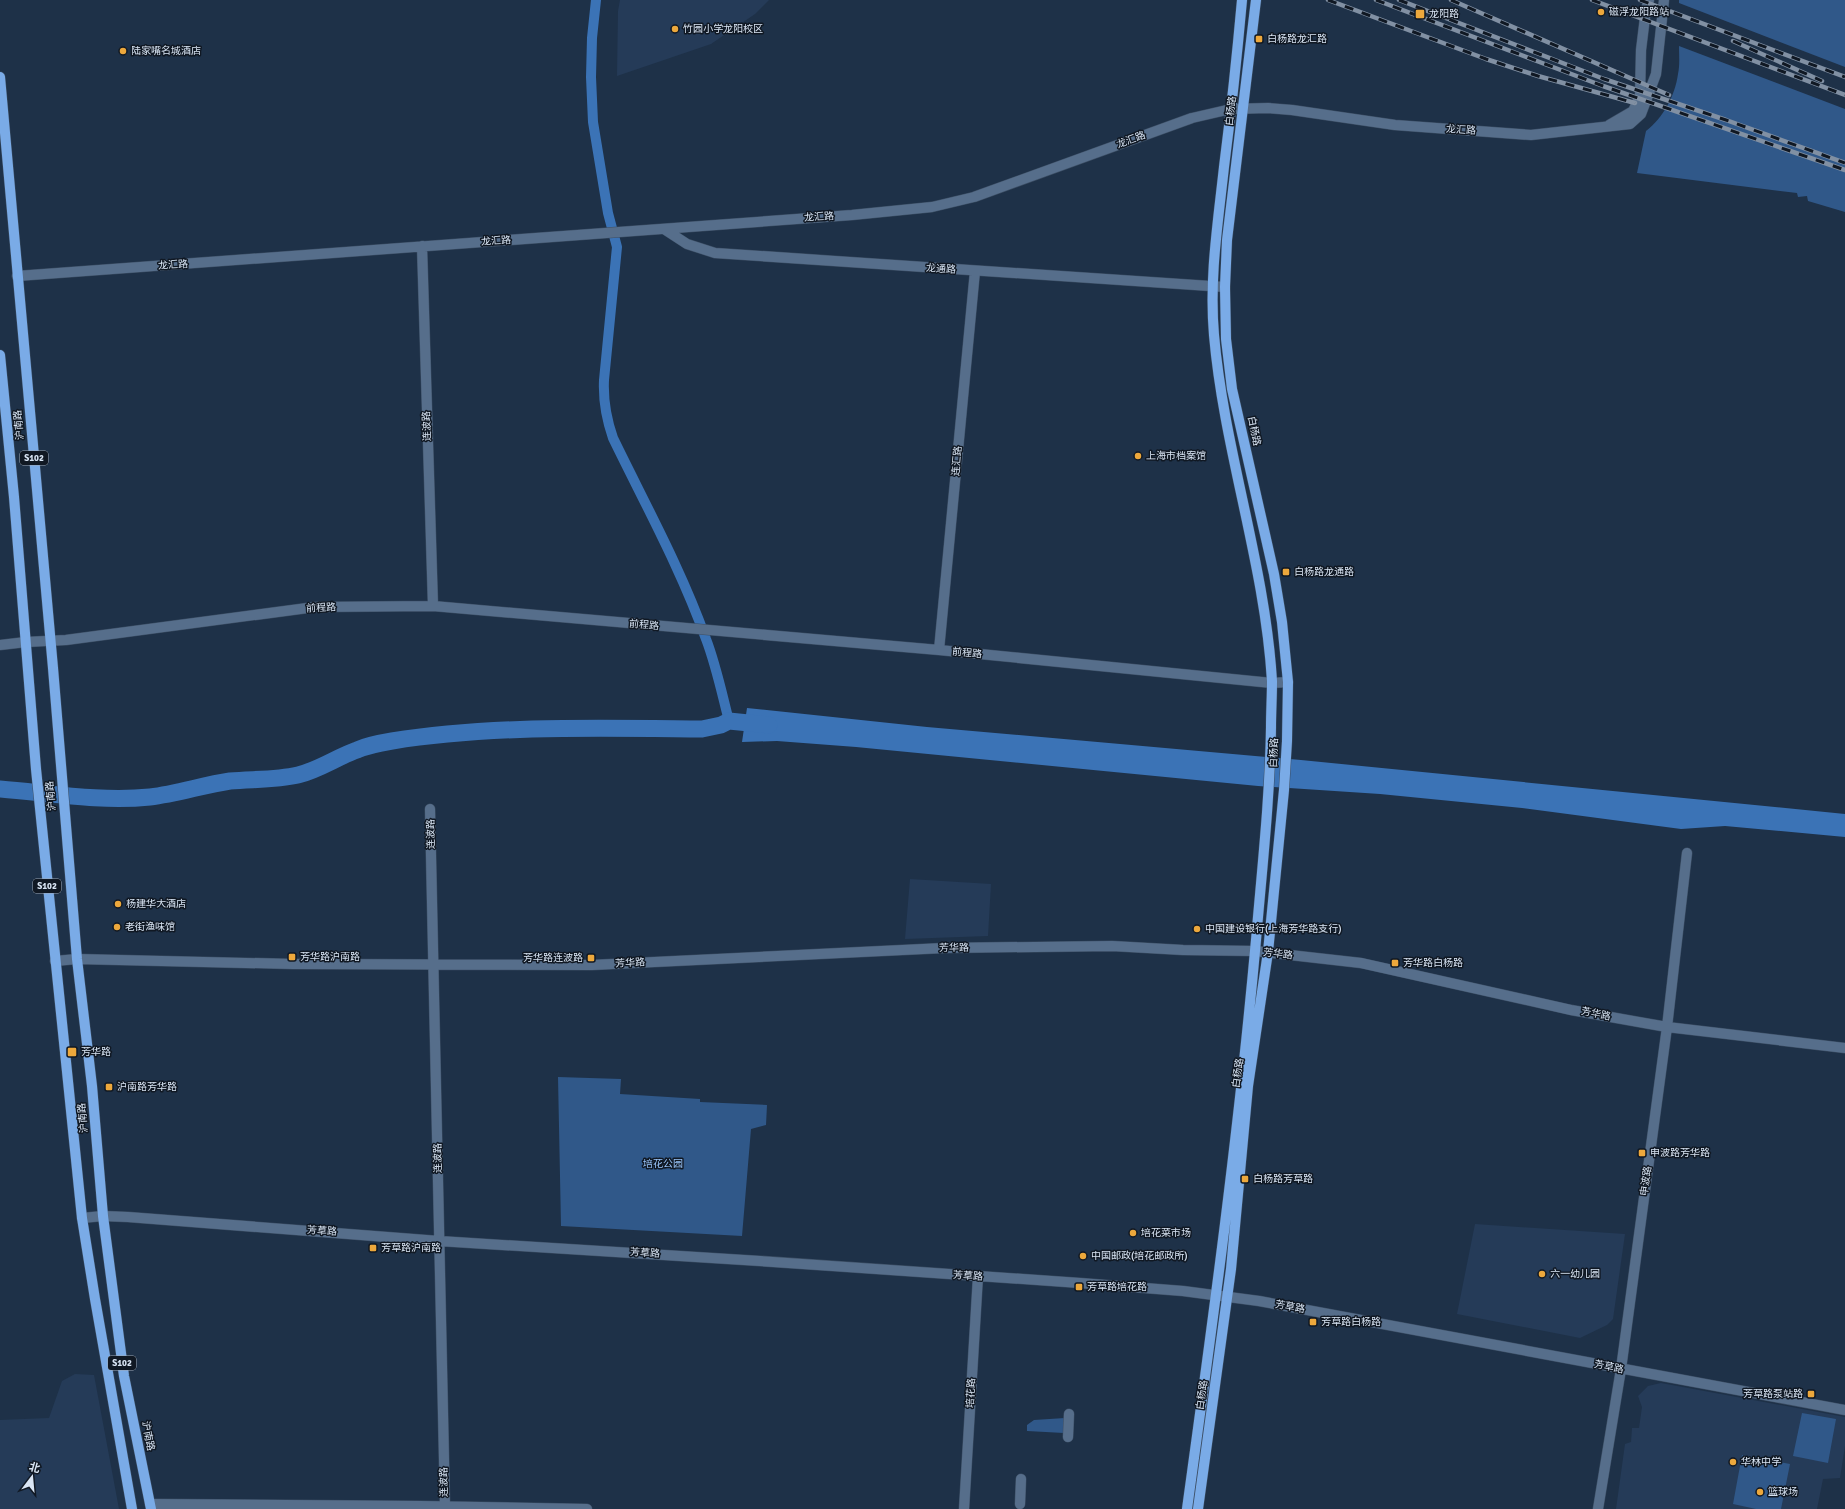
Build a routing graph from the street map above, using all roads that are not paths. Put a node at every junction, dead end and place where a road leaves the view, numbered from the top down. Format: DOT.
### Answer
graph roads {
  1 [pos="1242,0"];
  2 [pos="1256,0"];
  3 [pos="1648,0"];
  4 [pos="1664,0"];
  5 [pos="0,77"];
  6 [pos="1243,108"];
  7 [pos="1231,109"];
  8 [pos="1605,127"];
  9 [pos="664,229"];
  10 [pos="422,246"];
  11 [pos="975,271"];
  12 [pos="17,276"];
  13 [pos="1212,287"];
  14 [pos="1225,287"];
  15 [pos="0,355"];
  16 [pos="433,606"];
  17 [pos="50,641"];
  18 [pos="26,642"];
  19 [pos="0,645"];
  20 [pos="939,650"];
  21 [pos="1272,682"];
  22 [pos="1288,682"];
  23 [pos="430,809"];
  24 [pos="1687,853"];
  25 [pos="1255,951"];
  26 [pos="1268,952"];
  27 [pos="77,959"];
  28 [pos="55,961"];
  29 [pos="434,965"];
  30 [pos="1667,1028"];
  31 [pos="1845,1048"];
  32 [pos="103,1216"];
  33 [pos="82,1218"];
  34 [pos="439,1241"];
  35 [pos="978,1276"];
  36 [pos="1216,1295"];
  37 [pos="1227,1296"];
  38 [pos="1621,1369"];
  39 [pos="1845,1410"];
  40 [pos="1069,1414"];
  41 [pos="1068,1437"];
  42 [pos="1021,1479"];
  43 [pos="1020,1504"];
  44 [pos="150,1506"];
  45 [pos="445,1506"];
  46 [pos="132,1509"];
  47 [pos="587,1509"];
  48 [pos="964,1509"];
  49 [pos="1187,1509"];
  50 [pos="1198,1509"];
  51 [pos="1598,1509"];
  1 -- 7 [label="main road, 白杨路"];
  2 -- 6 [label="main road, 白杨路"];
  3 -- 8 [label="street, 龙汇路"];
  4 -- 8 [label="street, 龙汇路"];
  5 -- 12 [label="main road, 沪南路 / S102"];
  6 -- 7 [label="street, 龙汇路"];
  6 -- 8 [label="street, 龙汇路"];
  6 -- 14 [label="main road, 白杨路"];
  7 -- 9 [label="street, 龙汇路"];
  7 -- 13 [label="main road, 白杨路"];
  9 -- 10 [label="street, 龙汇路"];
  9 -- 11 [label="street, 龙通路"];
  10 -- 12 [label="street, 龙汇路"];
  10 -- 16 [label="street, 连波路"];
  11 -- 13 [label="street, 龙通路"];
  11 -- 20 [label="street, 连汇路"];
  12 -- 17 [label="main road, 沪南路 / S102"];
  13 -- 14 [label="street, 龙通路"];
  13 -- 21 [label="main road, 白杨路"];
  14 -- 22 [label="main road, 白杨路"];
  15 -- 18 [label="main road, 沪南路 / S102"];
  16 -- 17 [label="street, 前程路"];
  16 -- 20 [label="street, 前程路"];
  17 -- 18 [label="street, 前程路"];
  17 -- 27 [label="main road, 沪南路 / S102"];
  18 -- 19 [label="street, 前程路"];
  18 -- 28 [label="main road, 沪南路 / S102"];
  20 -- 21 [label="street, 前程路"];
  21 -- 22 [label="street, 前程路"];
  21 -- 25 [label="main road, 白杨路"];
  22 -- 26 [label="main road, 白杨路"];
  23 -- 29 [label="street, 连波路"];
  24 -- 30 [label="street, 申波路"];
  25 -- 26 [label="street, 芳华路"];
  25 -- 29 [label="street, 芳华路"];
  25 -- 36 [label="main road, 白杨路"];
  26 -- 30 [label="street, 芳华路"];
  26 -- 37 [label="main road, 白杨路"];
  27 -- 28 [label="street, 芳华路"];
  27 -- 29 [label="street, 芳华路"];
  27 -- 32 [label="main road, 沪南路 / S102"];
  28 -- 33 [label="main road, 沪南路 / S102"];
  29 -- 34 [label="street, 连波路"];
  30 -- 31 [label="street, 芳华路"];
  30 -- 38 [label="street, 申波路"];
  32 -- 33 [label="street, 芳草路"];
  32 -- 34 [label="street, 芳草路"];
  32 -- 44 [label="main road, 沪南路 / S102"];
  33 -- 46 [label="main road, 沪南路 / S102"];
  34 -- 35 [label="street, 芳草路"];
  34 -- 45 [label="street, 连波路"];
  35 -- 36 [label="street, 芳草路"];
  35 -- 48 [label="street, 培花路"];
  36 -- 37 [label="street, 芳草路"];
  36 -- 49 [label="main road, 白杨路"];
  37 -- 38 [label="street, 芳草路"];
  37 -- 50 [label="main road, 白杨路"];
  38 -- 39 [label="street, 芳草路"];
  38 -- 51 [label="street, 申波路"];
  40 -- 41 [label="street"];
  42 -- 43 [label="street"];
  44 -- 45 [label="street"];
  45 -- 47 [label="street"];
}
